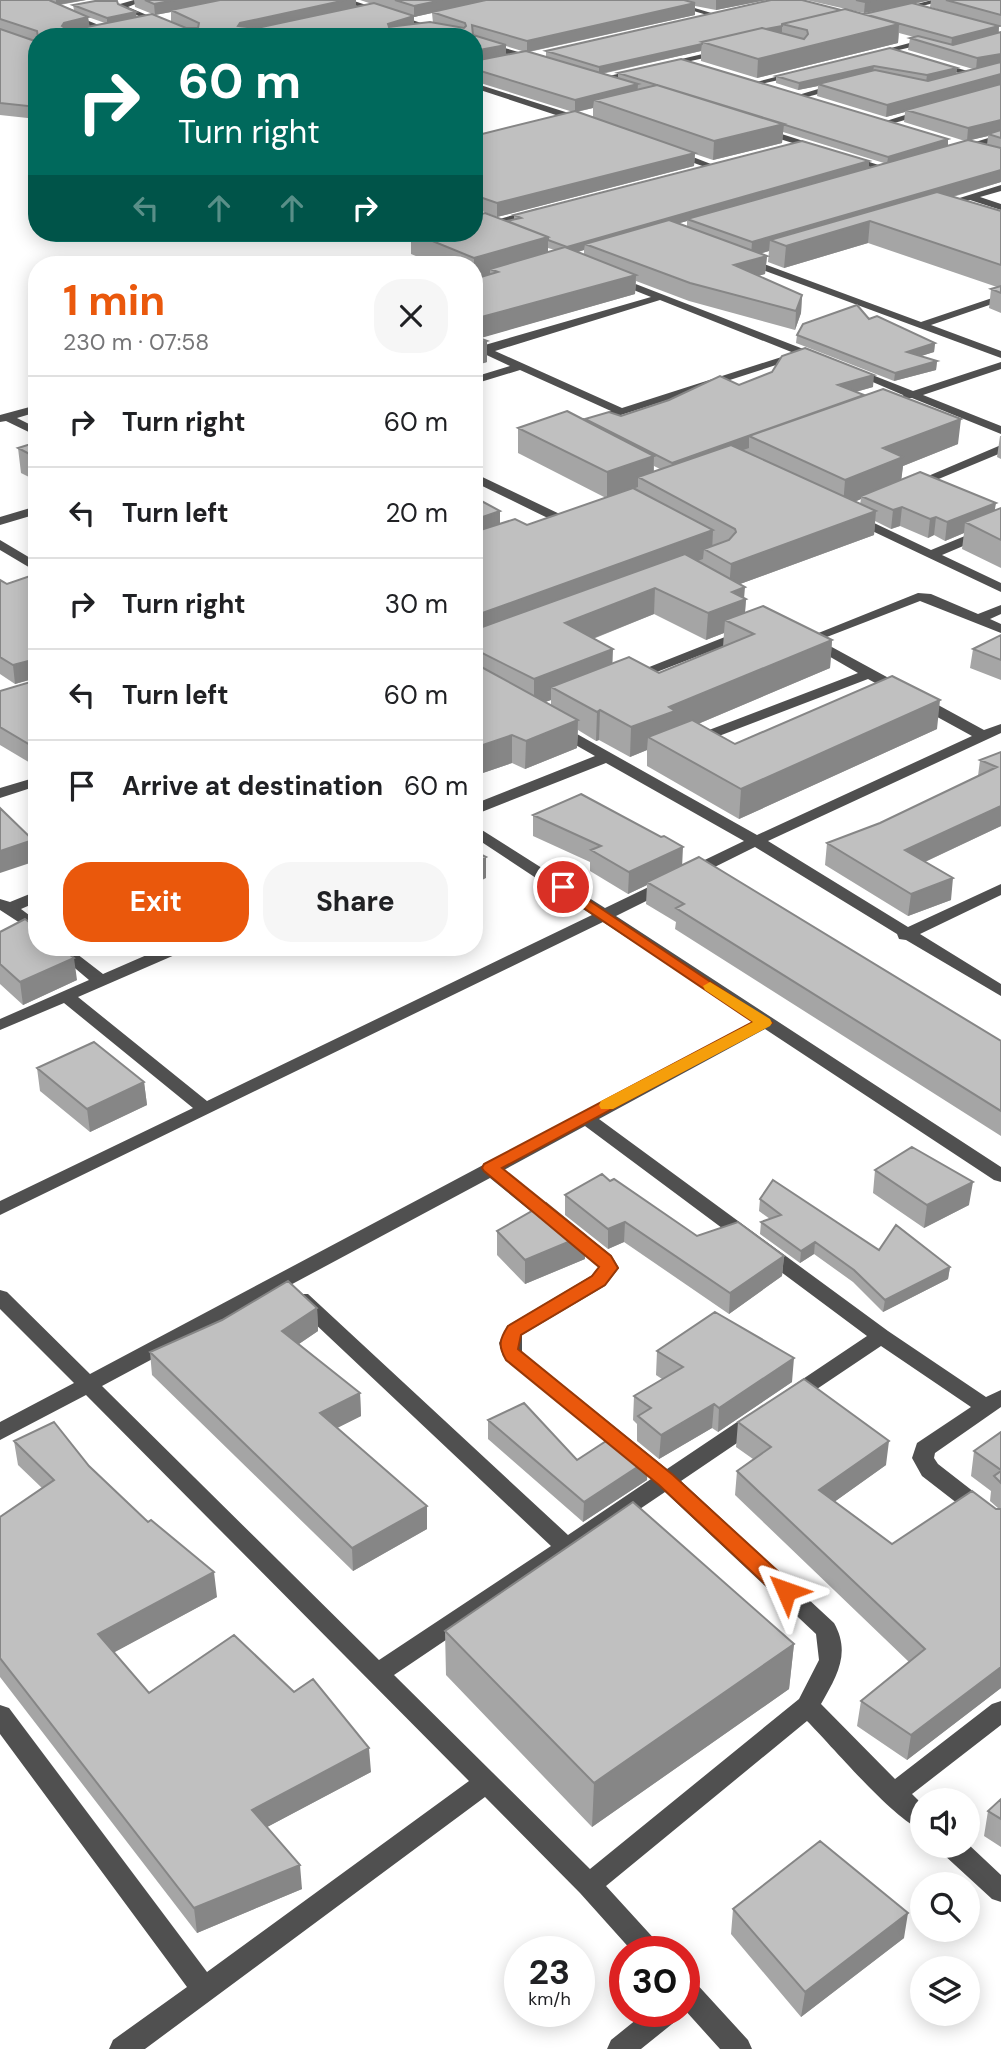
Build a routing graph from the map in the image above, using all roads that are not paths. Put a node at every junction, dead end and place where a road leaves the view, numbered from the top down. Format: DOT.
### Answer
graph roads {
  1 [pos="30,0"];
  2 [pos="343,0"];
  3 [pos="660,0"];
  4 [pos="942,0"];
  5 [pos="138,1"];
  6 [pos="115,2"];
  7 [pos="911,7"];
  8 [pos="69,8"];
  9 [pos="56,10"];
  10 [pos="374,10"];
  11 [pos="725,13"];
  12 [pos="887,13"];
  13 [pos="934,13"];
  14 [pos="349,15"];
  15 [pos="714,15"];
  16 [pos="178,16"];
  17 [pos="427,19"];
  18 [pos="152,21"];
  19 [pos="687,21"];
  20 [pos="414,22"];
  21 [pos="141,23"];
  22 [pos="102,28"];
  23 [pos="171,28"];
  24 [pos="432,28"];
  25 [pos="892,36"];
  26 [pos="917,43"];
  27 [pos="483,44"];
  28 [pos="927,46"];
  29 [pos="734,48"];
  30 [pos="889,50"];
  31 [pos="540,54"];
  32 [pos="526,57"];
  33 [pos="864,57"];
  34 [pos="914,57"];
  35 [pos="681,60"];
  36 [pos="927,61"];
  37 [pos="500,63"];
  38 [pos="551,64"];
  39 [pos="707,68"];
  40 [pos="1001,69"];
  41 [pos="811,70"];
  42 [pos="587,76"];
  43 [pos="977,76"];
  44 [pos="600,79"];
  45 [pos="745,79"];
  46 [pos="951,82"];
  47 [pos="757,83"];
  48 [pos="849,83"];
  49 [pos="1001,83"];
  50 [pos="622,87"];
  51 [pos="483,88"];
  52 [pos="778,90"];
  53 [pos="1001,90"];
  54 [pos="789,93"];
  55 [pos="988,93"];
  56 [pos="799,96"];
  57 [pos="824,103"];
  58 [pos="938,108"];
  59 [pos="575,118"];
  60 [pos="588,118"];
  61 [pos="874,118"];
  62 [pos="887,122"];
  63 [pos="550,124"];
  64 [pos="900,126"];
  65 [pos="748,127"];
  66 [pos="1001,137"];
  67 [pos="953,142"];
  68 [pos="802,143"];
  69 [pos="967,146"];
  70 [pos="662,149"];
  71 [pos="776,149"];
  72 [pos="943,153"];
  73 [pos="990,153"];
  74 [pos="724,163"];
  75 [pos="895,165"];
  76 [pos="711,166"];
  77 [pos="883,168"];
  78 [pos="698,170"];
  79 [pos="858,176"];
  80 [pos="1001,188"];
  81 [pos="970,197"];
  82 [pos="1001,207"];
  83 [pos="931,209"];
  84 [pos="543,210"];
  85 [pos="483,224"];
  86 [pos="483,228"];
  87 [pos="491,231"];
  88 [pos="739,258"];
  89 [pos="764,258"];
  90 [pos="751,262"];
  91 [pos="601,274"];
  92 [pos="660,297"];
  93 [pos="1001,298"];
  94 [pos="921,325"];
  95 [pos="483,347"];
  96 [pos="483,349"];
  97 [pos="806,353"];
  98 [pos="1001,355"];
  99 [pos="830,362"];
  100 [pos="1001,365"];
  101 [pos="521,366"];
  102 [pos="842,367"];
  103 [pos="483,378"];
  104 [pos="913,395"];
  105 [pos="900,400"];
  106 [pos="28,411"];
  107 [pos="622,412"];
  108 [pos="4,418"];
  109 [pos="586,424"];
  110 [pos="28,429"];
  111 [pos="1001,430"];
  112 [pos="1001,450"];
  113 [pos="483,481"];
  114 [pos="904,489"];
  115 [pos="856,508"];
  116 [pos="28,513"];
  117 [pos="562,520"];
  118 [pos="0,521"];
  119 [pos="1001,525"];
  120 [pos="0,544"];
  121 [pos="932,554"];
  122 [pos="28,562"];
  123 [pos="1001,588"];
  124 [pos="1001,609"];
  125 [pos="979,619"];
  126 [pos="762,626"];
  127 [pos="1001,629"];
  128 [pos="870,673"];
  129 [pos="622,680"];
  130 [pos="544,721"];
  131 [pos="1001,728"];
  132 [pos="984,736"];
  133 [pos="677,747"];
  134 [pos="607,757"];
  135 [pos="28,786"];
  136 [pos="0,793"];
  137 [pos="483,806"];
  138 [pos="483,836"];
  139 [pos="756,841"];
  140 [pos="1001,889"];
  141 [pos="28,899"];
  142 [pos="5,906"];
  143 [pos="607,916"];
  144 [pos="28,923"];
  145 [pos="905,935"];
  146 [pos="69,956"];
  147 [pos="158,956"];
  148 [pos="101,981"];
  149 [pos="1001,991"];
  150 [pos="66,996"];
  151 [pos="2,1021"];
  152 [pos="764,1023"];
  153 [pos="206,1108"];
  154 [pos="585,1116"];
  155 [pos="490,1168"];
  156 [pos="1001,1177"];
  157 [pos="0,1209"];
  158 [pos="281,1280"];
  159 [pos="0,1297"];
  160 [pos="881,1336"];
  161 [pos="86,1384"];
  162 [pos="994,1402"];
  163 [pos="0,1432"];
  164 [pos="666,1480"];
  165 [pos="1001,1525"];
  166 [pos="567,1547"];
  167 [pos="376,1675"];
  168 [pos="808,1706"];
  169 [pos="1001,1711"];
  170 [pos="0,1715"];
  171 [pos="485,1783"];
  172 [pos="894,1794"];
  173 [pos="910,1808"];
  174 [pos="965,1858"];
  175 [pos="589,1885"];
  176 [pos="1001,1891"];
  177 [pos="635,1936"];
  178 [pos="205,1990"];
  179 [pos="700,2015"];
  180 [pos="647,2027"];
  181 [pos="124,2049"];
  182 [pos="621,2049"];
  183 [pos="738,2049"];
  1 -- 9 [label="street"];
  2 -- 10 [label="street"];
  3 -- 15 [label="street"];
  4 -- 7 [label="street"];
  5 -- 6 [label="street"];
  5 -- 18 [label="street"];
  7 -- 12 [label="street"];
  7 -- 13 [label="street"];
  8 -- 9 [label="street"];
  9 -- 22 [label="street"];
  10 -- 14 [label="street"];
  10 -- 20 [label="street"];
  11 -- 15 [label="street"];
  15 -- 19 [label="street"];
  16 -- 18 [label="street"];
  17 -- 20 [label="street"];
  18 -- 21 [label="street"];
  18 -- 23 [label="street"];
  20 -- 24 [label="street"];
  25 -- 26 [label="street"];
  26 -- 28 [label="street"];
  26 -- 30 [label="street"];
  27 -- 32 [label="street"];
  29 -- 35 [label="street"];
  30 -- 33 [label="street"];
  30 -- 34 [label="street"];
  31 -- 32 [label="street"];
  32 -- 37 [label="street"];
  32 -- 38 [label="street"];
  35 -- 39 [label="street"];
  35 -- 44 [label="street"];
  36 -- 43 [label="street"];
  40 -- 43 [label="street"];
  41 -- 47 [label="street"];
  42 -- 44 [label="street"];
  43 -- 46 [label="street"];
  43 -- 49 [label="street"];
  44 -- 50 [label="street"];
  45 -- 47 [label="street"];
  47 -- 52 [label="street"];
  48 -- 56 [label="street"];
  51 -- 59 [label="street"];
  53 -- 55 [label="street"];
  54 -- 56 [label="street"];
  56 -- 57 [label="street"];
  58 -- 62 [label="street"];
  59 -- 60 [label="street"];
  59 -- 63 [label="street"];
  61 -- 62 [label="street"];
  62 -- 64 [label="street"];
  65 -- 68 [label="street"];
  66 -- 69 [label="street"];
  67 -- 69 [label="street"];
  68 -- 71 [label="street"];
  68 -- 77 [label="street"];
  69 -- 72 [label="street"];
  69 -- 73 [label="street"];
  70 -- 76 [label="street"];
  74 -- 76 [label="street"];
  75 -- 77 [label="street"];
  76 -- 78 [label="street"];
  77 -- 79 [label="street"];
  80 -- 81 [label="street"];
  81 -- 82 [label="street"];
  81 -- 83 [label="street"];
  84 -- 85 [label="street"];
  86 -- 87 [label="street"];
  88 -- 90 [label="street"];
  89 -- 90 [label="street"];
  90 -- 94 [label="street"];
  91 -- 92 [label="street"];
  92 -- 95 [label="street"];
  92 -- 97 [label="street"];
  93 -- 94 [label="street"];
  94 -- 98 [label="street"];
  96 -- 101 [label="street"];
  97 -- 99 [label="street"];
  97 -- 107 [label="street"];
  100 -- 104 [label="street"];
  101 -- 103 [label="street"];
  101 -- 107 [label="street"];
  102 -- 104 [label="street"];
  104 -- 105 [label="street"];
  104 -- 111 [label="street"];
  106 -- 108 [label="street"];
  107 -- 109 [label="street"];
  108 -- 110 [label="street"];
  112 -- 114 [label="street"];
  113 -- 117 [label="street"];
  115 -- 121 [label="street"];
  116 -- 118 [label="street"];
  119 -- 121 [label="street"];
  120 -- 122 [label="street"];
  121 -- 123 [label="street"];
  124 -- 125 [label="street"];
  125 -- 127 [label="street"];
  125 -- 128 [label="street"];
  126 -- 129 [label="street"];
  128 -- 132 [label="street"];
  128 -- 133 [label="street"];
  130 -- 134 [label="street"];
  131 -- 132 [label="street"];
  132 -- 139 [label="street"];
  134 -- 137 [label="street"];
  134 -- 139 [label="street"];
  135 -- 136 [label="street"];
  138 -- 143 [label="street"];
  139 -- 143 [label="street"];
  139 -- 145 [label="street"];
  140 -- 145 [label="street"];
  141 -- 142 [label="street"];
  142 -- 144 [label="street"];
  143 -- 152 [label="street"];
  143 -- 153 [label="street"];
  145 -- 149 [label="street"];
  146 -- 148 [label="street"];
  147 -- 148 [label="street"];
  148 -- 150 [label="street"];
  150 -- 151 [label="street"];
  150 -- 153 [label="street"];
  152 -- 154 [label="street"];
  152 -- 156 [label="street"];
  153 -- 157 [label="street"];
  154 -- 155 [label="street"];
  154 -- 160 [label="street"];
  155 -- 158 [label="street"];
  155 -- 164 [label="street"];
  158 -- 161 [label="street"];
  158 -- 166 [label="street"];
  159 -- 161 [label="street"];
  160 -- 162 [label="street"];
  160 -- 164 [label="street"];
  161 -- 163 [label="street"];
  161 -- 167 [label="street"];
  162 -- 165 [label="street"];
  164 -- 166 [label="street"];
  164 -- 168 [label="street"];
  166 -- 167 [label="street"];
  167 -- 171 [label="street"];
  168 -- 172 [label="street"];
  168 -- 175 [label="street"];
  169 -- 172 [label="street"];
  170 -- 178 [label="street"];
  171 -- 175 [label="street"];
  171 -- 178 [label="street"];
  172 -- 173 [label="street"];
  174 -- 176 [label="street"];
  175 -- 177 [label="street"];
  178 -- 181 [label="street"];
  179 -- 183 [label="street"];
  180 -- 182 [label="street"];
}
